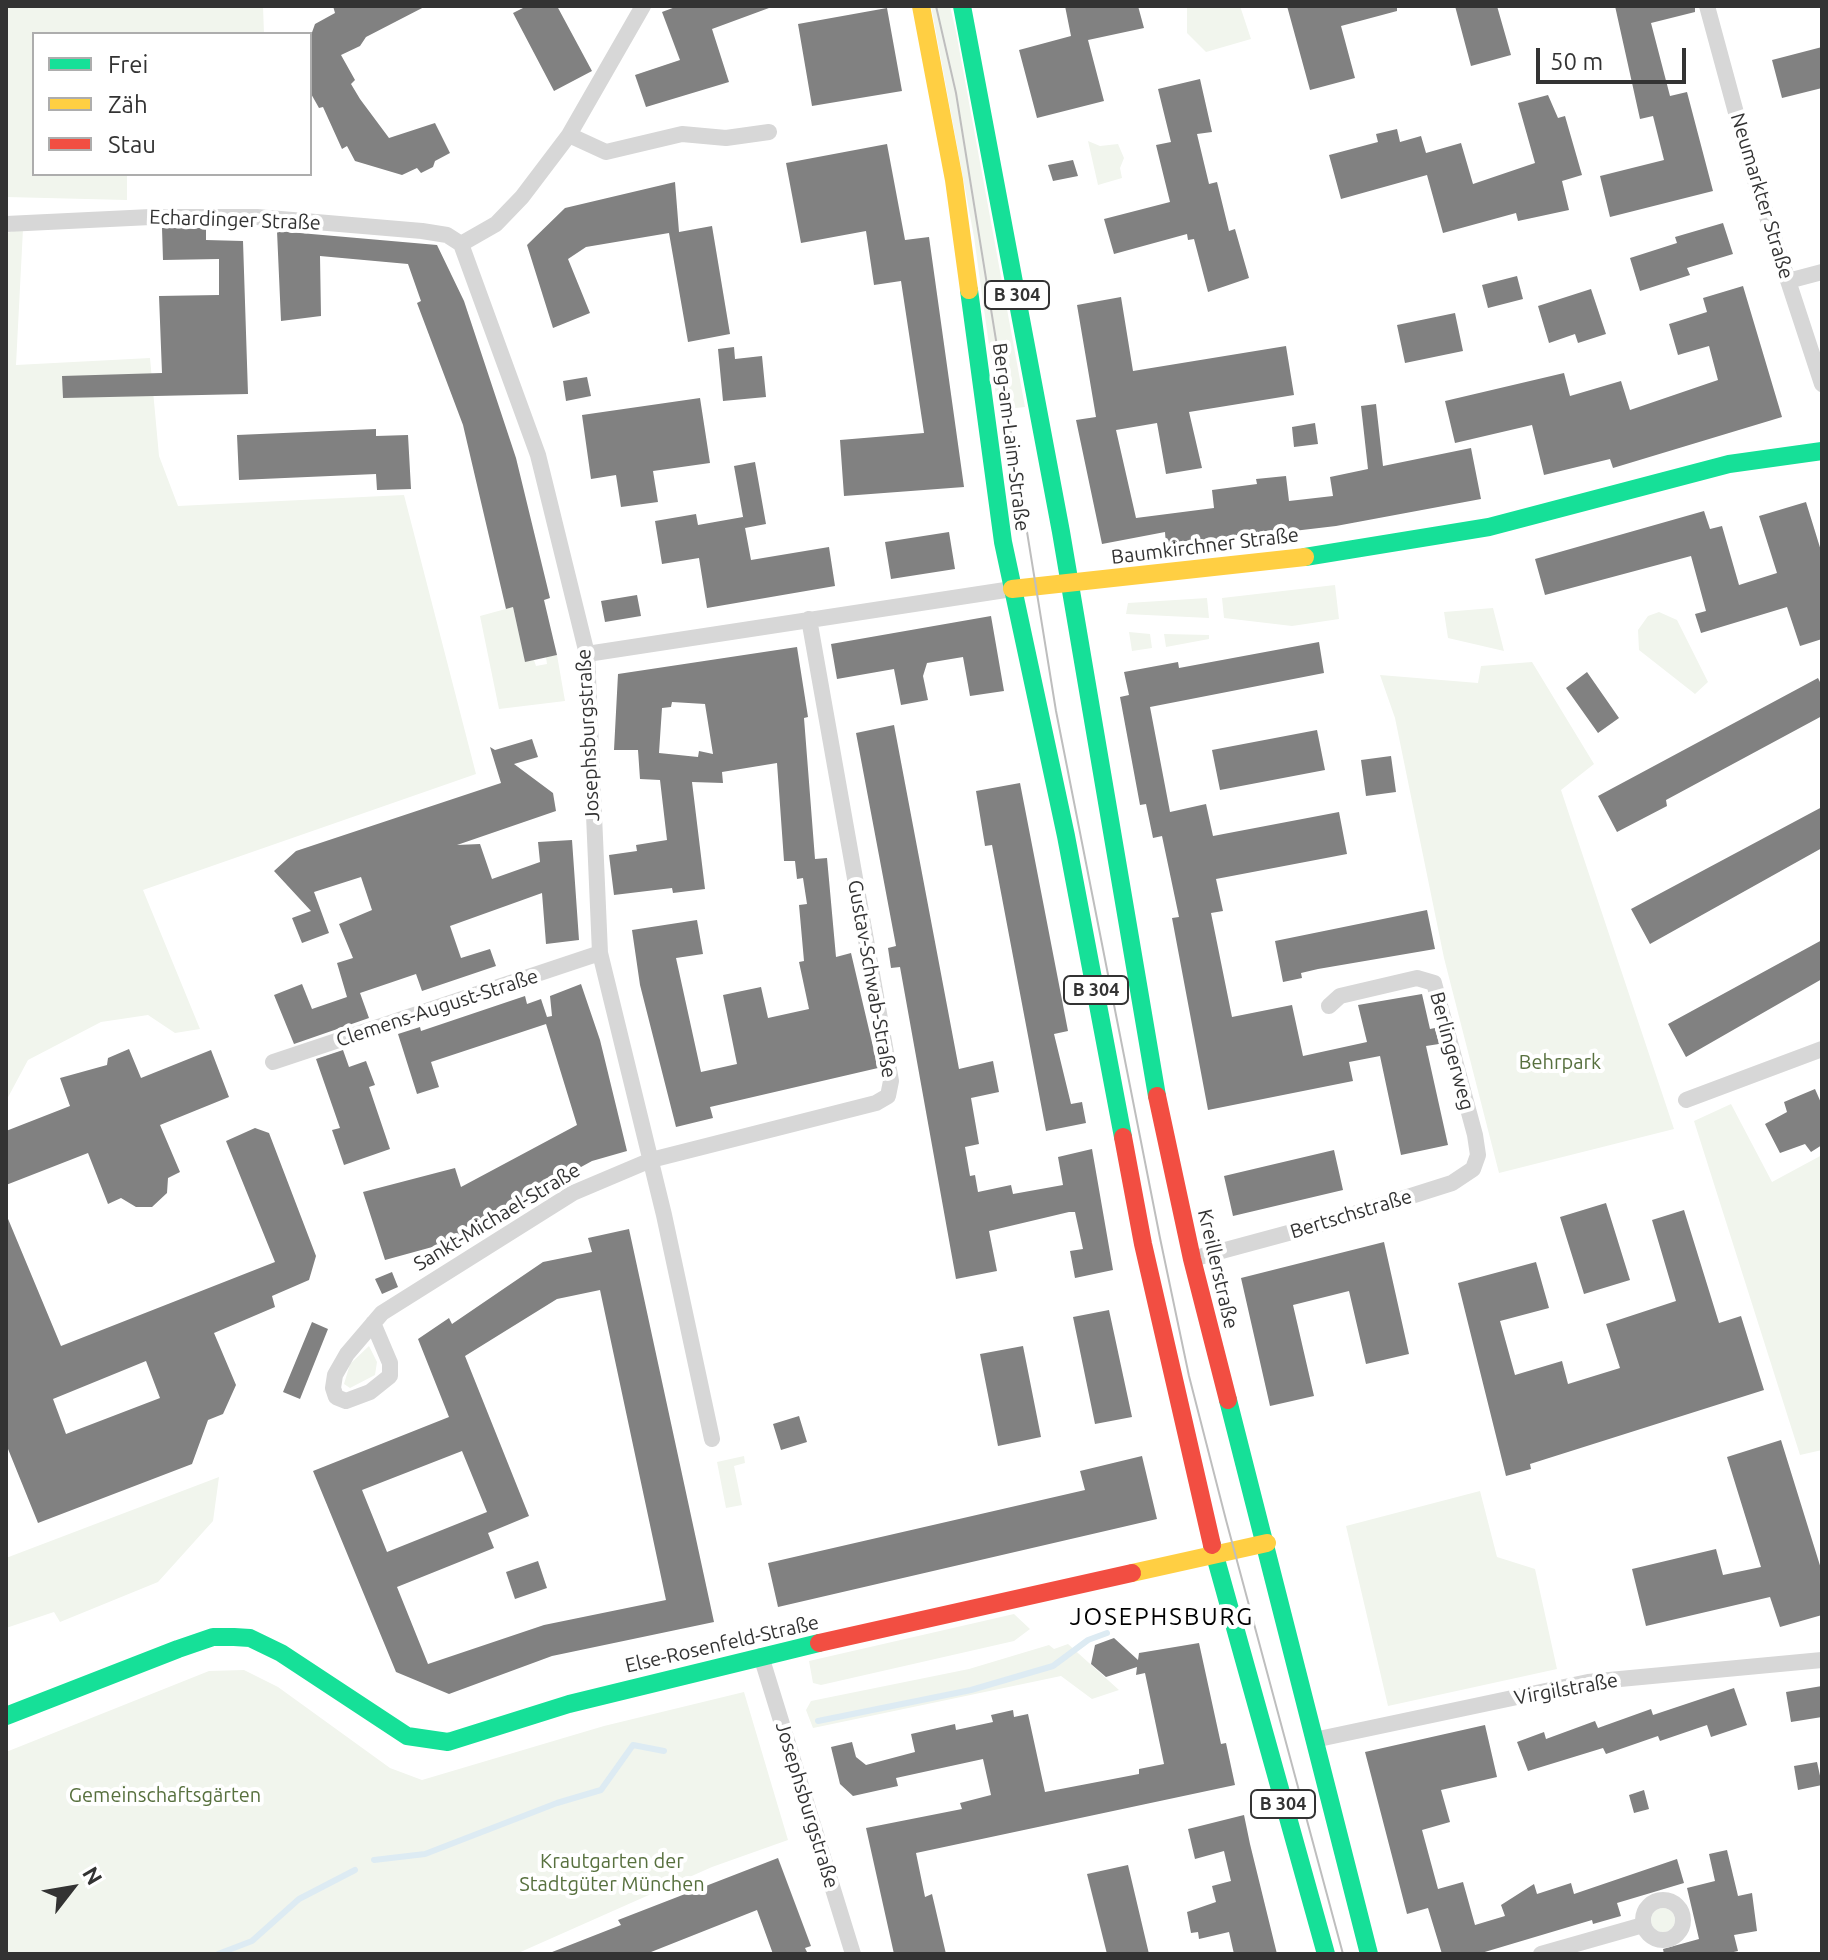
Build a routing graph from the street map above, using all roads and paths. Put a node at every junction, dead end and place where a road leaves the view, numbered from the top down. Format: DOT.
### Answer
graph roads {
  1 [pos="643,6"];
  2 [pos="921,6"];
  3 [pos="962,6"];
  4 [pos="1707,6"];
  5 [pos="769,132"];
  6 [pos="569,135"];
  7 [pos="6,224"];
  8 [pos="461,244"];
  9 [pos="1822,272"];
  10 [pos="1788,281"];
  11 [pos="1822,384"];
  12 [pos="1822,451"];
  13 [pos="1070,584"];
  14 [pos="1012,589"];
  15 [pos="809,619"];
  16 [pos="587,654"];
  17 [pos="600,953"];
  18 [pos="1329,1006"];
  19 [pos="1822,1049"];
  20 [pos="273,1062"];
  21 [pos="1686,1100"];
  22 [pos="1475,1135"];
  23 [pos="651,1160"];
  24 [pos="1192,1259"];
  25 [pos="373,1323"];
  26 [pos="712,1439"];
  27 [pos="1267,1543"];
  28 [pos="1214,1556"];
  29 [pos="761,1656"];
  30 [pos="1822,1660"];
  31 [pos="6,1716"];
  32 [pos="1314,1740"];
  33 [pos="1643,1925"];
  34 [pos="853,1954"];
  35 [pos="1326,1954"];
  36 [pos="1369,1954"];
  37 [pos="1541,1954"];
  1 -- 6 [label="street"];
  2 -- 14 [label="main road, Berg-am-Laim-Straße / B 304"];
  3 -- 13 [label="main road, Berg-am-Laim-Straße / B 304"];
  4 -- 10 [label="street, Neumarkter Straße"];
  5 -- 6 [label="street"];
  6 -- 8 [label="street"];
  7 -- 8 [label="street, Echardinger Straße"];
  8 -- 16 [label="street, Josephsburgstraße"];
  9 -- 10 [label="street"];
  10 -- 11 [label="street, Neumarkter Straße"];
  12 -- 13 [label="main road, Baumkirchner Straße"];
  13 -- 14 [label="main road, Baumkirchner Straße"];
  13 -- 24 [label="main road, Kreillerstraße / B 304"];
  14 -- 15 [label="street, Baumkirchner Straße"];
  14 -- 28 [label="main road, B 304"];
  15 -- 16 [label="street, Baumkirchner Straße"];
  15 -- 23 [label="street, Gustav-Schwab-Straße"];
  16 -- 17 [label="street, Josephsburgstraße"];
  17 -- 20 [label="street, Clemens-August-Straße"];
  17 -- 23 [label="street, Josephsburgstraße"];
  18 -- 22 [label="street, Berlingerweg"];
  19 -- 21 [label="street"];
  22 -- 24 [label="street, Bertschstraße"];
  23 -- 25 [label="street, Sankt-Michael-Straße"];
  23 -- 26 [label="street, Josephsburgstraße"];
  24 -- 27 [label="main road, Kreillerstraße / B 304"];
  25 -- 25 [label="street, Sankt-Michael-Straße"];
  27 -- 28 [label="main road, Else-Rosenfeld-Straße"];
  27 -- 32 [label="main road, Kreillerstraße / B 304"];
  28 -- 29 [label="main road, Else-Rosenfeld-Straße"];
  28 -- 35 [label="main road, B 304"];
  29 -- 31 [label="main road, Else-Rosenfeld-Straße"];
  29 -- 34 [label="street, Josephsburgstraße"];
  30 -- 32 [label="street, Virgilstraße"];
  32 -- 36 [label="main road, Kreillerstraße / B 304"];
  33 -- 37 [label="street"];
}
